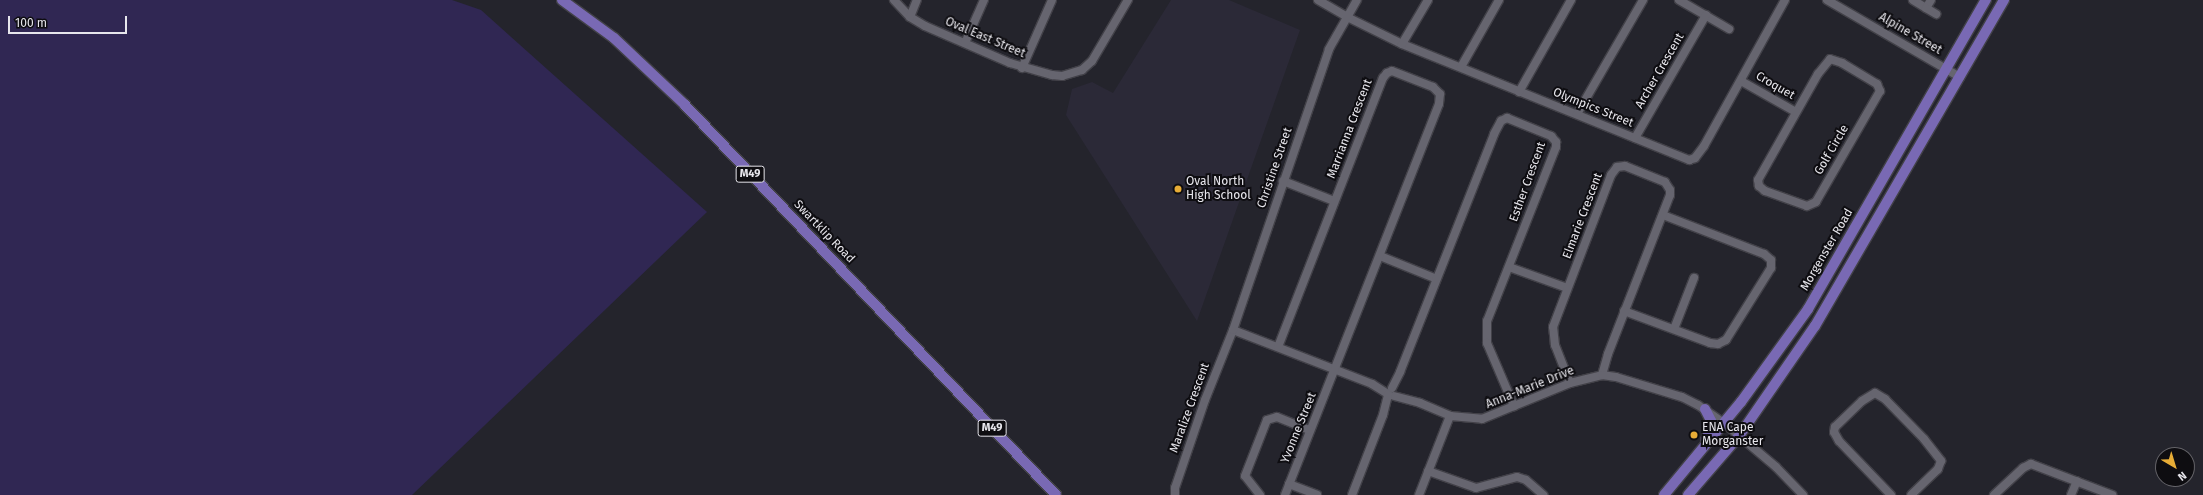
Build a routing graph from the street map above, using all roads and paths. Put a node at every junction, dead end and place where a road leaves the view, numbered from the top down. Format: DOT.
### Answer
graph roads {
  1 [pos="562,0"];
  2 [pos="894,0"];
  3 [pos="917,0"];
  4 [pos="984,0"];
  5 [pos="1052,0"];
  6 [pos="1128,0"];
  7 [pos="1318,0"];
  8 [pos="1357,0"];
  9 [pos="1428,0"];
  10 [pos="1499,0"];
  11 [pos="1571,0"];
  12 [pos="1643,0"];
  13 [pos="1679,0"];
  14 [pos="1786,0"];
  15 [pos="1827,0"];
  16 [pos="1913,0"];
  17 [pos="1931,0"];
  18 [pos="1986,0"];
  19 [pos="2004,0"];
  20 [pos="1926,8"];
  21 [pos="1936,14"];
  22 [pos="1706,15"];
  23 [pos="910,17"];
  24 [pos="1347,17"];
  25 [pos="1729,29"];
  26 [pos="965,43"];
  27 [pos="1402,44"];
  28 [pos="1461,67"];
  29 [pos="1022,68"];
  30 [pos="1947,69"];
  31 [pos="1960,77"];
  32 [pos="1741,81"];
  33 [pos="1519,92"];
  34 [pos="1796,112"];
  35 [pos="1577,114"];
  36 [pos="1635,138"];
  37 [pos="1284,181"];
  38 [pos="1334,201"];
  39 [pos="1663,215"];
  40 [pos="1380,256"];
  41 [pos="1509,267"];
  42 [pos="1437,278"];
  43 [pos="1694,278"];
  44 [pos="1567,288"];
  45 [pos="1624,311"];
  46 [pos="1674,329"];
  47 [pos="1233,330"];
  48 [pos="1278,347"];
  49 [pos="1335,370"];
  50 [pos="1602,375"];
  51 [pos="1570,382"];
  52 [pos="1392,392"];
  53 [pos="1514,406"];
  54 [pos="1705,409"];
  55 [pos="1450,416"];
  56 [pos="1724,423"];
  57 [pos="1310,430"];
  58 [pos="1739,436"];
  59 [pos="1692,464"];
  60 [pos="1428,471"];
  61 [pos="2077,481"];
  62 [pos="1289,484"];
  63 [pos="1056,495"];
  64 [pos="1175,495"];
  65 [pos="1260,495"];
  66 [pos="1285,495"];
  67 [pos="1317,495"];
  68 [pos="1352,495"];
  69 [pos="1419,495"];
  70 [pos="1543,495"];
  71 [pos="1664,495"];
  72 [pos="1688,495"];
  73 [pos="1803,495"];
  74 [pos="1891,495"];
  75 [pos="1911,495"];
  76 [pos="1994,495"];
  77 [pos="2071,495"];
  78 [pos="2112,495"];
  1 -- 63 [label="main road, Swartklip Road / M49"];
  2 -- 23 [label="street, Oval East Street"];
  3 -- 23 [label="street"];
  4 -- 26 [label="street"];
  5 -- 29 [label="street"];
  6 -- 29 [label="street, Oval East Street"];
  7 -- 24 [label="street, Olympics Street"];
  8 -- 24 [label="street, Christine Street"];
  9 -- 27 [label="street"];
  10 -- 28 [label="street"];
  11 -- 33 [label="street"];
  12 -- 35 [label="street"];
  13 -- 22 [label="street"];
  14 -- 32 [label="street, Olympics Street"];
  15 -- 30 [label="street, Alpine Street"];
  16 -- 20 [label="street"];
  17 -- 20 [label="street"];
  18 -- 30 [label="main road, Morgenster Road"];
  19 -- 31 [label="main road"];
  20 -- 21 [label="street"];
  22 -- 25 [label="street"];
  22 -- 36 [label="street, Archer Crescent"];
  23 -- 26 [label="street, Oval East Street"];
  24 -- 27 [label="street, Olympics Street"];
  24 -- 37 [label="street, Christine Street"];
  26 -- 29 [label="street, Oval East Street"];
  27 -- 28 [label="street, Olympics Street"];
  28 -- 33 [label="street, Olympics Street"];
  30 -- 31 [label="street, Alpine Street"];
  30 -- 56 [label="main road, Morgenster Road"];
  31 -- 58 [label="main road"];
  32 -- 34 [label="street, Croquet"];
  32 -- 36 [label="street, Olympics Street"];
  33 -- 35 [label="street, Olympics Street"];
  34 -- 34 [label="street, Golf Circle"];
  35 -- 36 [label="street, Olympics Street"];
  37 -- 38 [label="street"];
  37 -- 47 [label="street, Christine Street"];
  38 -- 40 [label="street, Marrianna Crescent"];
  38 -- 48 [label="street, Marrianna Crescent"];
  39 -- 44 [label="street, Elmarie Crescent"];
  39 -- 45 [label="street, Elmarie Crescent"];
  39 -- 46 [label="street"];
  40 -- 42 [label="street"];
  40 -- 49 [label="street, Marrianna Crescent"];
  41 -- 42 [label="street, Esther Crescent"];
  41 -- 44 [label="street"];
  41 -- 53 [label="street, Esther Crescent"];
  42 -- 52 [label="street, Esther Crescent"];
  43 -- 46 [label="street"];
  44 -- 51 [label="street, Elmarie Crescent"];
  45 -- 46 [label="street"];
  45 -- 50 [label="street, Elmarie Crescent"];
  47 -- 48 [label="street, Anna-Marie Drive"];
  47 -- 64 [label="street, Maralize Crescent"];
  48 -- 49 [label="street, Anna-Marie Drive"];
  49 -- 52 [label="street, Anna-Marie Drive"];
  49 -- 57 [label="street, Yvonne Street"];
  50 -- 51 [label="street, Anna-Marie Drive"];
  50 -- 54 [label="street, Anna-Marie Drive"];
  51 -- 53 [label="street, Anna-Marie Drive"];
  52 -- 55 [label="street, Anna-Marie Drive"];
  52 -- 68 [label="street"];
  53 -- 55 [label="street, Anna-Marie Drive"];
  54 -- 56 [label="street, Anna-Marie Drive"];
  54 -- 59 [label="main road"];
  55 -- 60 [label="street"];
  56 -- 58 [label="street, Anna-Marie Drive"];
  56 -- 59 [label="main road, Morgenster Road"];
  57 -- 62 [label="street, Yvonne Street"];
  57 -- 65 [label="street"];
  58 -- 72 [label="main road"];
  58 -- 73 [label="street, Anna-Marie Drive"];
  59 -- 71 [label="main road, Morgenster Road"];
  60 -- 69 [label="street"];
  60 -- 70 [label="street"];
  61 -- 76 [label="street"];
  61 -- 77 [label="street"];
  61 -- 78 [label="street"];
  62 -- 66 [label="street, Yvonne Street"];
  62 -- 67 [label="street"];
  74 -- 75 [label="street"];
}
